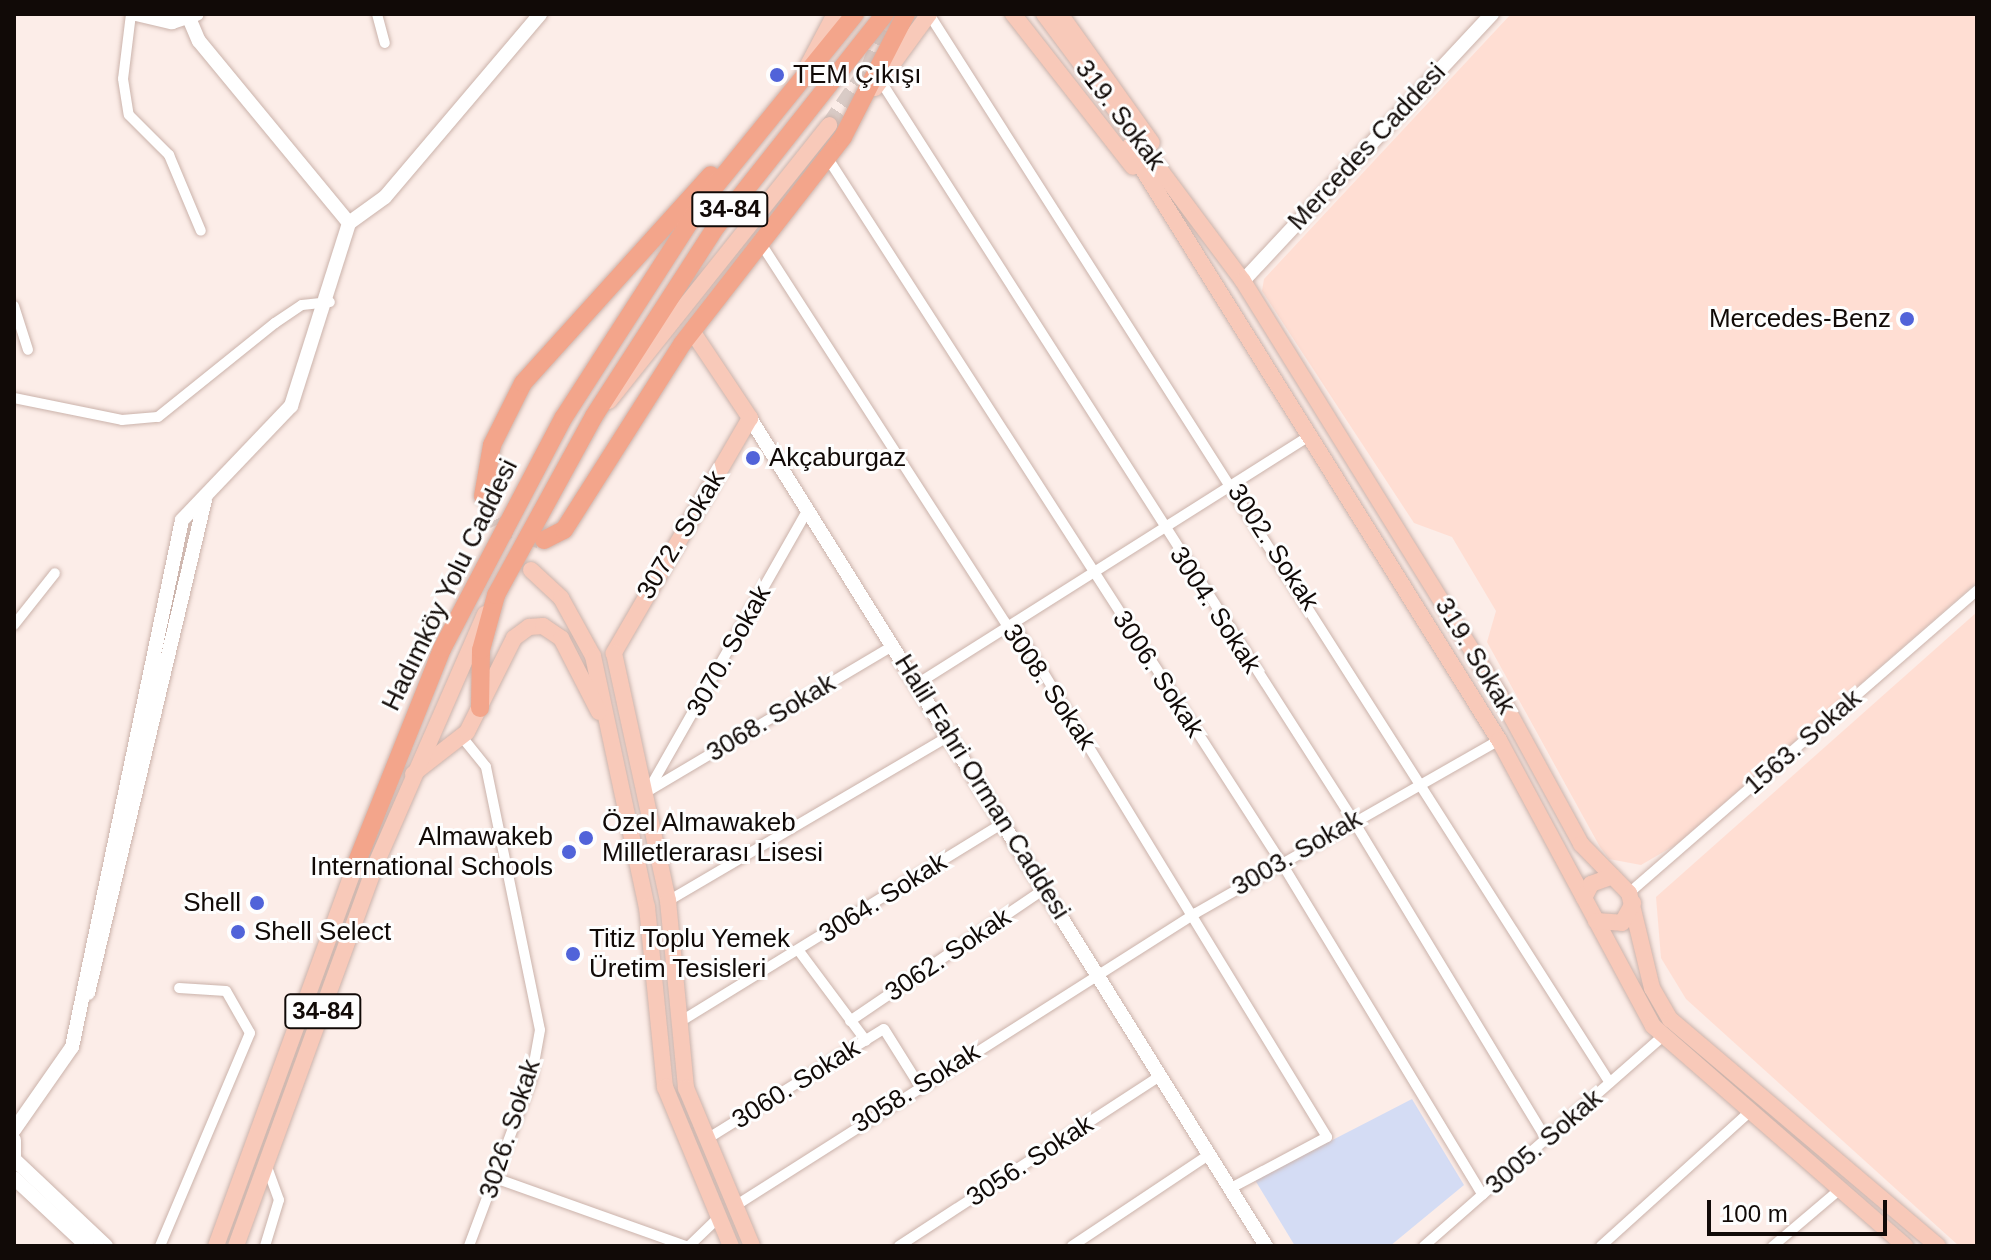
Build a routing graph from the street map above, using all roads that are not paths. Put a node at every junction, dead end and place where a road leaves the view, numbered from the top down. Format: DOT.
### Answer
graph roads {
  1 [pos="133,14"];
  2 [pos="377,14"];
  3 [pos="540,14"];
  4 [pos="835,14"];
  5 [pos="855,14"];
  6 [pos="885,14"];
  7 [pos="906,14"];
  8 [pos="929,14"];
  9 [pos="1013,14"];
  10 [pos="1492,14"];
  11 [pos="193,16"];
  12 [pos="1044,17"];
  13 [pos="385,43"];
  14 [pos="805,73"];
  15 [pos="880,80"];
  16 [pos="856,116"];
  17 [pos="829,125"];
  18 [pos="750,143"];
  19 [pos="827,157"];
  20 [pos="1170,210"];
  21 [pos="349,223"];
  22 [pos="201,231"];
  23 [pos="760,242"];
  24 [pos="1243,281"];
  25 [pos="330,302"];
  26 [pos="14,306"];
  27 [pos="692,331"];
  28 [pos="28,350"];
  29 [pos="14,398"];
  30 [pos="594,416"];
  31 [pos="750,418"];
  32 [pos="1309,436"];
  33 [pos="1232,485"];
  34 [pos="483,496"];
  35 [pos="807,511"];
  36 [pos="1162,529"];
  37 [pos="536,537"];
  38 [pos="531,570"];
  39 [pos="55,573"];
  40 [pos="1092,573"];
  41 [pos="1977,591"];
  42 [pos="496,595"];
  43 [pos="14,625"];
  44 [pos="1007,626"];
  45 [pos="893,646"];
  46 [pos="917,684"];
  47 [pos="480,708"];
  48 [pos="949,736"];
  49 [pos="462,737"];
  50 [pos="1499,740"];
  51 [pos="617,762"];
  52 [pos="411,776"];
  53 [pos="1423,781"];
  54 [pos="648,791"];
  55 [pos="1353,820"];
  56 [pos="1005,822"];
  57 [pos="1281,862"];
  58 [pos="356,864"];
  59 [pos="1613,876"];
  60 [pos="1046,888"];
  61 [pos="1584,898"];
  62 [pos="1631,898"];
  63 [pos="668,901"];
  64 [pos="647,907"];
  65 [pos="1196,913"];
  66 [pos="1596,921"];
  67 [pos="799,951"];
  68 [pos="1101,976"];
  69 [pos="179,988"];
  70 [pos="850,1021"];
  71 [pos="678,1023"];
  72 [pos="1663,1036"];
  73 [pos="866,1041"];
  74 [pos="1161,1075"];
  75 [pos="1610,1083"];
  76 [pos="919,1085"];
  77 [pos="1747,1114"];
  78 [pos="14,1130"];
  79 [pos="707,1139"];
  80 [pos="14,1140"];
  81 [pos="1547,1140"];
  82 [pos="1210,1154"];
  83 [pos="15,1163"];
  84 [pos="266,1165"];
  85 [pos="14,1178"];
  86 [pos="495,1178"];
  87 [pos="1231,1188"];
  88 [pos="1839,1190"];
  89 [pos="1483,1195"];
  90 [pos="735,1206"];
  91 [pos="719,1217"];
  92 [pos="87,1246"];
  93 [pos="106,1246"];
  94 [pos="160,1246"];
  95 [pos="216,1246"];
  96 [pos="236,1246"];
  97 [pos="265,1246"];
  98 [pos="469,1246"];
  99 [pos="688,1246"];
  100 [pos="731,1246"];
  101 [pos="752,1246"];
  102 [pos="899,1246"];
  103 [pos="1072,1246"];
  104 [pos="1266,1246"];
  105 [pos="1424,1246"];
  106 [pos="1601,1246"];
  107 [pos="1773,1246"];
  108 [pos="1905,1246"];
  109 [pos="1938,1246"];
  1 -- 11 [label="street"];
  1 -- 22 [label="street"];
  2 -- 13 [label="street"];
  3 -- 21 [label="street"];
  4 -- 14 [label="main road"];
  5 -- 14 [label="highway, Hadımköy Yolu Caddesi / 34-84"];
  6 -- 30 [label="highway, Hadımköy Yolu Caddesi / 34-84"];
  7 -- 16 [label="highway"];
  8 -- 15 [label="main road"];
  8 -- 33 [label="street, 3002. Sokak"];
  9 -- 20 [label="main road"];
  10 -- 24 [label="street, Mercedes Caddesi"];
  11 -- 21 [label="street"];
  12 -- 20 [label="main road, 319. Sokak"];
  12 -- 24 [label="main road, 319. Sokak"];
  14 -- 18 [label="highway, Hadımköy Yolu Caddesi / 34-84"];
  15 -- 16 [label="main road"];
  15 -- 36 [label="street, 3004. Sokak"];
  16 -- 19 [label="highway"];
  17 -- 30 [label="main road"];
  18 -- 34 [label="highway"];
  18 -- 58 [label="highway, Hadımköy Yolu Caddesi / 34-84"];
  19 -- 23 [label="highway"];
  19 -- 40 [label="street, 3006. Sokak"];
  20 -- 32 [label="main road, 319. Sokak"];
  21 -- 25 [label="street"];
  23 -- 27 [label="highway"];
  23 -- 44 [label="street, 3008. Sokak"];
  24 -- 59 [label="main road, 319. Sokak"];
  25 -- 29 [label="street"];
  25 -- 78 [label="street"];
  26 -- 28 [label="street"];
  27 -- 31 [label="main road, Halil Fahri Orman Caddesi"];
  27 -- 37 [label="highway"];
  30 -- 37 [label="highway, Hadımköy Yolu Caddesi / 34-84"];
  31 -- 35 [label="street, Halil Fahri Orman Caddesi"];
  31 -- 54 [label="main road, 3072. Sokak"];
  32 -- 33 [label="street"];
  32 -- 50 [label="main road, 319. Sokak"];
  33 -- 36 [label="street"];
  33 -- 53 [label="street, 3002. Sokak"];
  35 -- 45 [label="street, Halil Fahri Orman Caddesi"];
  35 -- 54 [label="street, 3070. Sokak"];
  36 -- 40 [label="street"];
  36 -- 55 [label="street, 3004. Sokak"];
  37 -- 42 [label="highway, 34-84"];
  38 -- 51 [label="main road"];
  39 -- 43 [label="street"];
  40 -- 44 [label="street"];
  40 -- 57 [label="street, 3006. Sokak"];
  41 -- 62 [label="street, 1563. Sokak"];
  42 -- 47 [label="highway"];
  42 -- 52 [label="main road, Hadımköy Yolu Caddesi / 34-84"];
  44 -- 46 [label="street"];
  44 -- 65 [label="street, 3008. Sokak"];
  45 -- 46 [label="street, Halil Fahri Orman Caddesi"];
  45 -- 54 [label="street, 3068. Sokak"];
  46 -- 48 [label="street, Halil Fahri Orman Caddesi"];
  47 -- 49 [label="main road"];
  47 -- 51 [label="main road"];
  48 -- 56 [label="street, Halil Fahri Orman Caddesi"];
  48 -- 63 [label="street"];
  49 -- 52 [label="main road"];
  49 -- 86 [label="street, 3026. Sokak"];
  50 -- 53 [label="street, 3003. Sokak"];
  50 -- 61 [label="main road, 319. Sokak"];
  51 -- 64 [label="main road"];
  52 -- 84 [label="main road, Hadımköy Yolu Caddesi / 34-84"];
  53 -- 55 [label="street, 3003. Sokak"];
  53 -- 75 [label="street, 3002. Sokak"];
  54 -- 63 [label="main road"];
  55 -- 57 [label="street, 3003. Sokak"];
  55 -- 81 [label="street, 3004. Sokak"];
  56 -- 60 [label="street, Halil Fahri Orman Caddesi"];
  56 -- 67 [label="street, 3064. Sokak"];
  57 -- 65 [label="street, 3003. Sokak"];
  57 -- 89 [label="street, 3006. Sokak"];
  58 -- 95 [label="main road, Hadımköy Yolu Caddesi / 34-84"];
  59 -- 61 [label="main road"];
  59 -- 62 [label="main road, 319. Sokak"];
  60 -- 68 [label="street, Halil Fahri Orman Caddesi"];
  60 -- 70 [label="street, 3062. Sokak"];
  61 -- 66 [label="main road, 319. Sokak"];
  62 -- 66 [label="main road"];
  62 -- 109 [label="main road"];
  63 -- 64 [label="main road"];
  63 -- 71 [label="main road"];
  64 -- 91 [label="main road"];
  65 -- 68 [label="street, 3003. Sokak"];
  65 -- 87 [label="street, 3008. Sokak"];
  66 -- 72 [label="main road, 319. Sokak"];
  67 -- 70 [label="street"];
  67 -- 71 [label="street, 3064. Sokak"];
  68 -- 74 [label="street, Halil Fahri Orman Caddesi"];
  68 -- 76 [label="street, 3058. Sokak"];
  69 -- 94 [label="street"];
  70 -- 73 [label="street"];
  71 -- 79 [label="main road"];
  72 -- 75 [label="street, 3005. Sokak"];
  72 -- 77 [label="main road, 319. Sokak"];
  73 -- 76 [label="street, 3060. Sokak"];
  73 -- 79 [label="street, 3060. Sokak"];
  74 -- 82 [label="street, Halil Fahri Orman Caddesi"];
  74 -- 102 [label="street, 3056. Sokak"];
  75 -- 81 [label="street, 3005. Sokak"];
  76 -- 90 [label="street, 3058. Sokak"];
  77 -- 88 [label="main road, 319. Sokak"];
  77 -- 106 [label="street"];
  79 -- 90 [label="main road"];
  80 -- 83 [label="street"];
  81 -- 89 [label="street, 3005. Sokak"];
  82 -- 87 [label="street, Halil Fahri Orman Caddesi"];
  82 -- 103 [label="street"];
  83 -- 93 [label="street"];
  84 -- 96 [label="main road, Hadımköy Yolu Caddesi / 34-84"];
  84 -- 97 [label="street"];
  85 -- 92 [label="street"];
  86 -- 98 [label="street, 3026. Sokak"];
  86 -- 99 [label="street"];
  87 -- 104 [label="street, Halil Fahri Orman Caddesi"];
  88 -- 107 [label="street"];
  88 -- 108 [label="main road, 319. Sokak"];
  89 -- 105 [label="street, 3005. Sokak"];
  90 -- 101 [label="main road"];
  91 -- 99 [label="street"];
  91 -- 100 [label="main road"];
}
